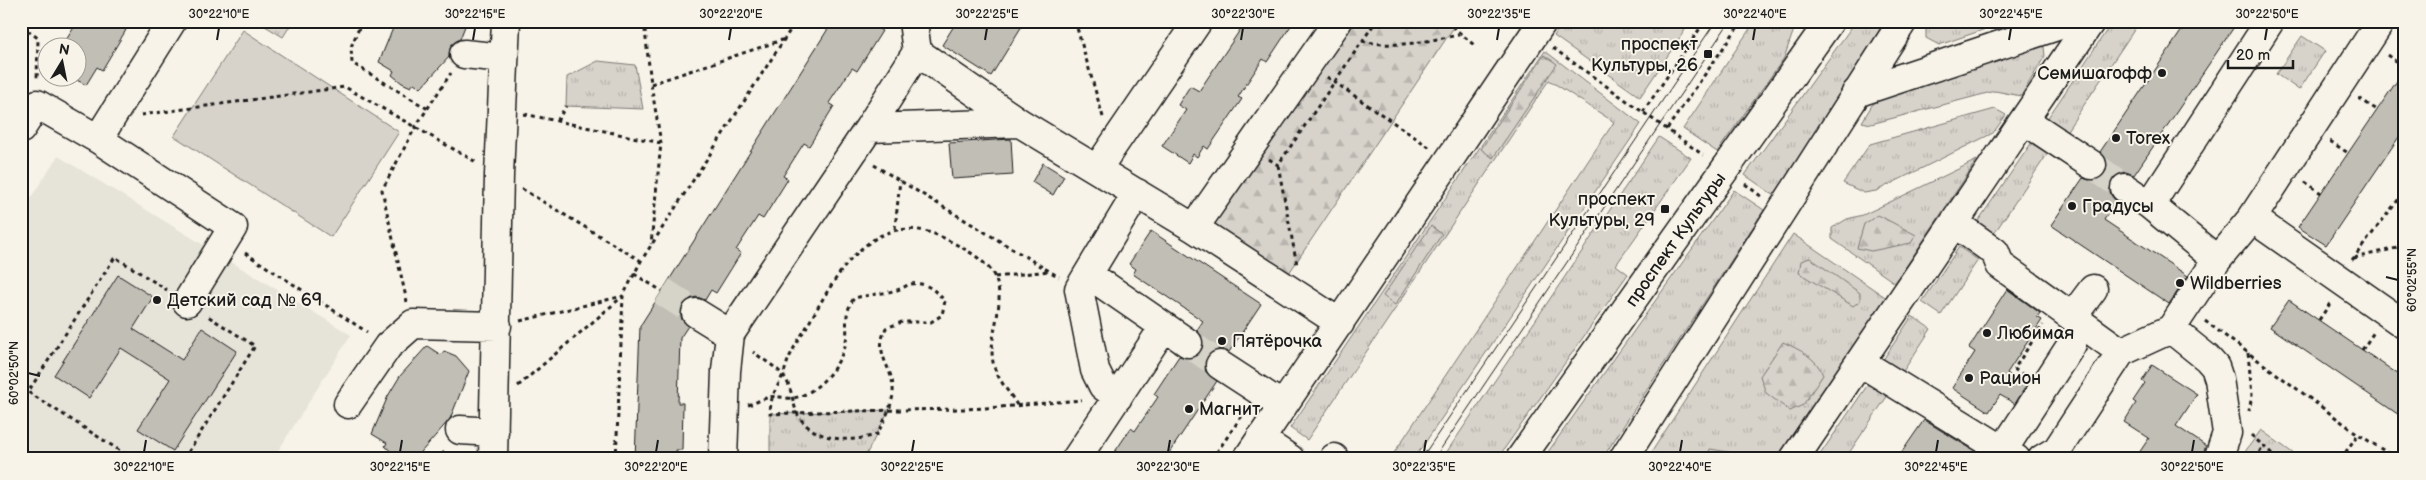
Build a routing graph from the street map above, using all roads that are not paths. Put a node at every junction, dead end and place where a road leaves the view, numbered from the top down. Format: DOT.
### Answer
graph roads {
  1 [pos="172,21"];
  2 [pos="506,21"];
  3 [pos="913,21"];
  4 [pos="1198,21"];
  5 [pos="1338,21"];
  6 [pos="1830,21"];
  7 [pos="1903,21"];
  8 [pos="2072,21"];
  9 [pos="2091,21"];
  10 [pos="2270,21"];
  11 [pos="2381,21"];
  12 [pos="1546,33"];
  13 [pos="1814,33"];
  14 [pos="917,52"];
  15 [pos="464,54"];
  16 [pos="504,58"];
  17 [pos="1856,93"];
  18 [pos="2024,120"];
  19 [pos="1020,123"];
  20 [pos="869,128"];
  21 [pos="21,129"];
  22 [pos="105,129"];
  23 [pos="1104,159"];
  24 [pos="2092,165"];
  25 [pos="2125,188"];
  26 [pos="1136,193"];
  27 [pos="2150,205"];
  28 [pos="2252,218"];
  29 [pos="1954,223"];
  30 [pos="1194,228"];
  31 [pos="2217,260"];
  32 [pos="1083,282"];
  33 [pos="2093,289"];
  34 [pos="186,302"];
  35 [pos="696,313"];
  36 [pos="2179,318"];
  37 [pos="1340,323"];
  38 [pos="2067,323"];
  39 [pos="2405,325"];
  40 [pos="497,326"];
  41 [pos="1164,326"];
  42 [pos="730,334"];
  43 [pos="1188,343"];
  44 [pos="2121,352"];
  45 [pos="1860,362"];
  46 [pos="1220,365"];
  47 [pos="1118,397"];
  48 [pos="348,404"];
  49 [pos="1283,406"];
  50 [pos="460,430"];
  51 [pos="494,432"];
  52 [pos="1254,449"];
  53 [pos="2010,454"];
  54 [pos="2056,456"];
  55 [pos="493,459"];
  56 [pos="723,459"];
  57 [pos="1076,459"];
  58 [pos="1290,459"];
  59 [pos="1520,459"];
  60 [pos="1623,459"];
  61 [pos="1794,459"];
  62 [pos="2218,459"];
  1 -- 22 [label="main road"];
  2 -- 16 [label="main road"];
  3 -- 14 [label="main road"];
  4 -- 23 [label="main road"];
  5 -- 30 [label="main road"];
  6 -- 13 [label="main road, проспект Культуры"];
  7 -- 17 [label="main road"];
  8 -- 17 [label="main road"];
  9 -- 18 [label="main road"];
  10 -- 27 [label="main road"];
  11 -- 28 [label="main road"];
  12 -- 37 [label="main road"];
  13 -- 59 [label="main road, проспект Культуры"];
  14 -- 19 [label="main road"];
  14 -- 20 [label="main road"];
  15 -- 16 [label="main road"];
  16 -- 40 [label="main road"];
  17 -- 60 [label="main road"];
  18 -- 24 [label="main road"];
  18 -- 29 [label="main road"];
  19 -- 20 [label="main road"];
  19 -- 23 [label="main road"];
  20 -- 42 [label="main road"];
  21 -- 22 [label="main road"];
  22 -- 34 [label="main road"];
  23 -- 26 [label="main road"];
  25 -- 27 [label="main road"];
  26 -- 30 [label="main road"];
  26 -- 32 [label="main road"];
  27 -- 31 [label="main road"];
  28 -- 31 [label="main road"];
  28 -- 39 [label="main road"];
  29 -- 38 [label="main road"];
  29 -- 45 [label="main road"];
  30 -- 37 [label="main road"];
  31 -- 36 [label="main road"];
  32 -- 41 [label="main road"];
  32 -- 47 [label="main road"];
  33 -- 38 [label="main road"];
  35 -- 42 [label="main road"];
  36 -- 44 [label="main road"];
  36 -- 62 [label="main road"];
  37 -- 49 [label="main road"];
  38 -- 44 [label="main road"];
  38 -- 53 [label="main road"];
  40 -- 48 [label="main road"];
  40 -- 51 [label="main road"];
  41 -- 43 [label="main road"];
  41 -- 47 [label="main road"];
  42 -- 56 [label="main road"];
  44 -- 54 [label="main road"];
  45 -- 53 [label="main road"];
  45 -- 61 [label="main road"];
  46 -- 49 [label="main road"];
  47 -- 57 [label="main road"];
  49 -- 52 [label="main road"];
  50 -- 51 [label="main road"];
  51 -- 55 [label="main road"];
  52 -- 58 [label="main road"];
}
